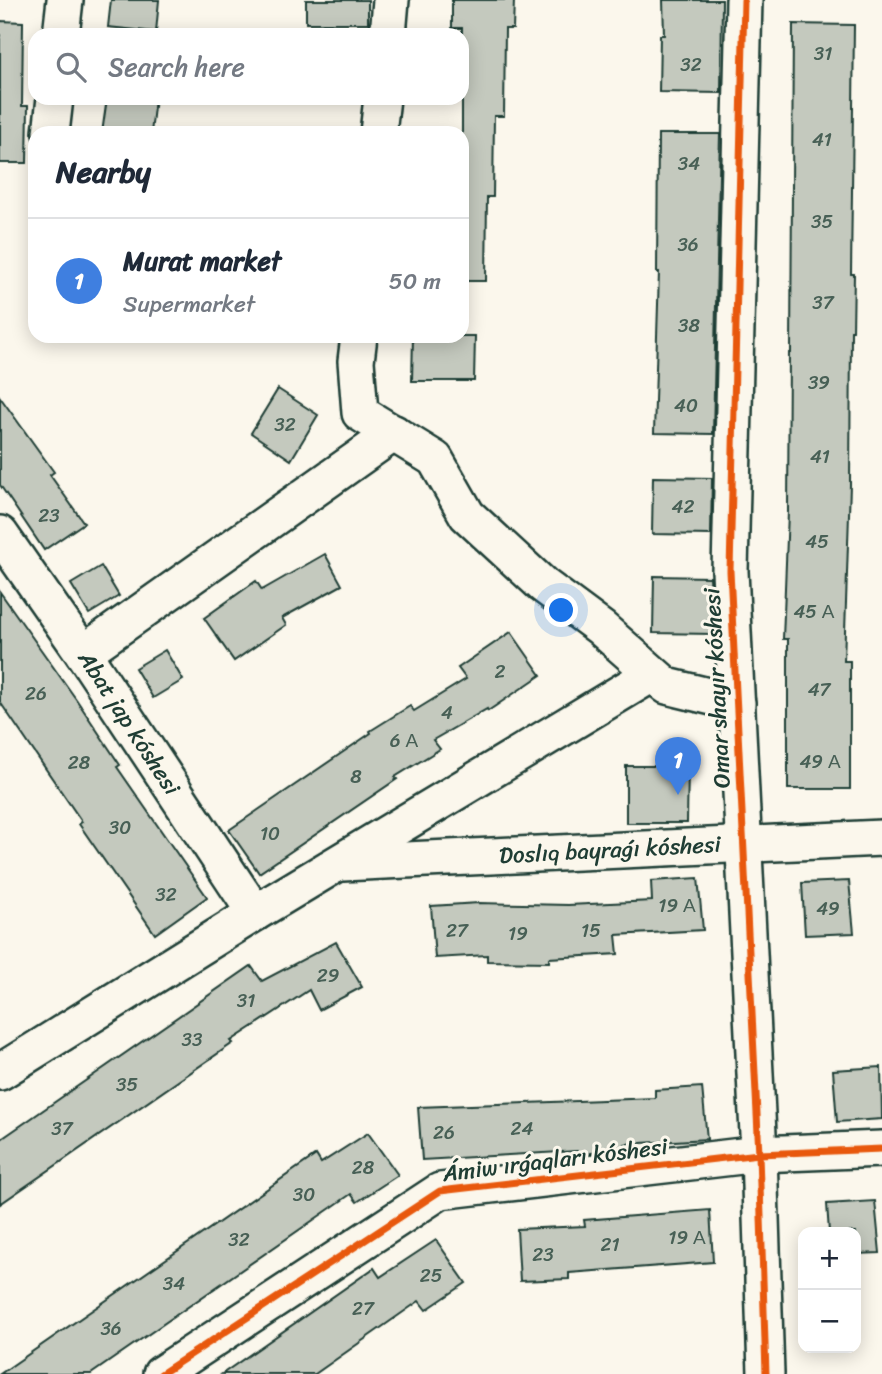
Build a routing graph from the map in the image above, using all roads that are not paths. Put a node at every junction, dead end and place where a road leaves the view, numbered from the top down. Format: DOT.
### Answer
graph roads {
  1 [pos="65,0"];
  2 [pos="391,0"];
  3 [pos="744,0"];
  4 [pos="62,28"];
  5 [pos="389,28"];
  6 [pos="54,105"];
  7 [pos="381,105"];
  8 [pos="52,126"];
  9 [pos="379,126"];
  10 [pos="357,348"];
  11 [pos="394,433"];
  12 [pos="0,534"];
  13 [pos="83,653"];
  14 [pos="652,674"];
  15 [pos="737,703"];
  16 [pos="882,838"];
  17 [pos="743,844"];
  18 [pos="339,863"];
  19 [pos="255,913"];
  20 [pos="0,1072"];
  21 [pos="882,1149"];
  22 [pos="760,1154"];
  23 [pos="161,1374"];
  24 [pos="766,1374"];
  1 -- 4 [label="street"];
  2 -- 5 [label="street"];
  3 -- 15 [label="street, Omar shayır kóshesi"];
  6 -- 8 [label="street"];
  7 -- 9 [label="street"];
  10 -- 11 [label="street"];
  11 -- 13 [label="street"];
  11 -- 14 [label="street"];
  12 -- 13 [label="street, Abat jap kóshesi"];
  13 -- 19 [label="street, Abat jap kóshesi"];
  14 -- 15 [label="street"];
  14 -- 18 [label="street, Doslıq bayraǵı kóshesi"];
  15 -- 17 [label="street, Omar shayır kóshesi"];
  16 -- 17 [label="street, Doslıq bayraǵı kóshesi"];
  17 -- 18 [label="street, Doslıq bayraǵı kóshesi"];
  17 -- 22 [label="street, Omar shayır kóshesi"];
  18 -- 19 [label="street, Doslıq bayraǵı kóshesi"];
  19 -- 20 [label="street, Doslıq bayraǵı kóshesi"];
  21 -- 22 [label="street, Ámiw ırǵaqları kóshesi"];
  22 -- 23 [label="street, Ámiw ırǵaqları kóshesi"];
  22 -- 24 [label="street, Omar shayır kóshesi"];
}
